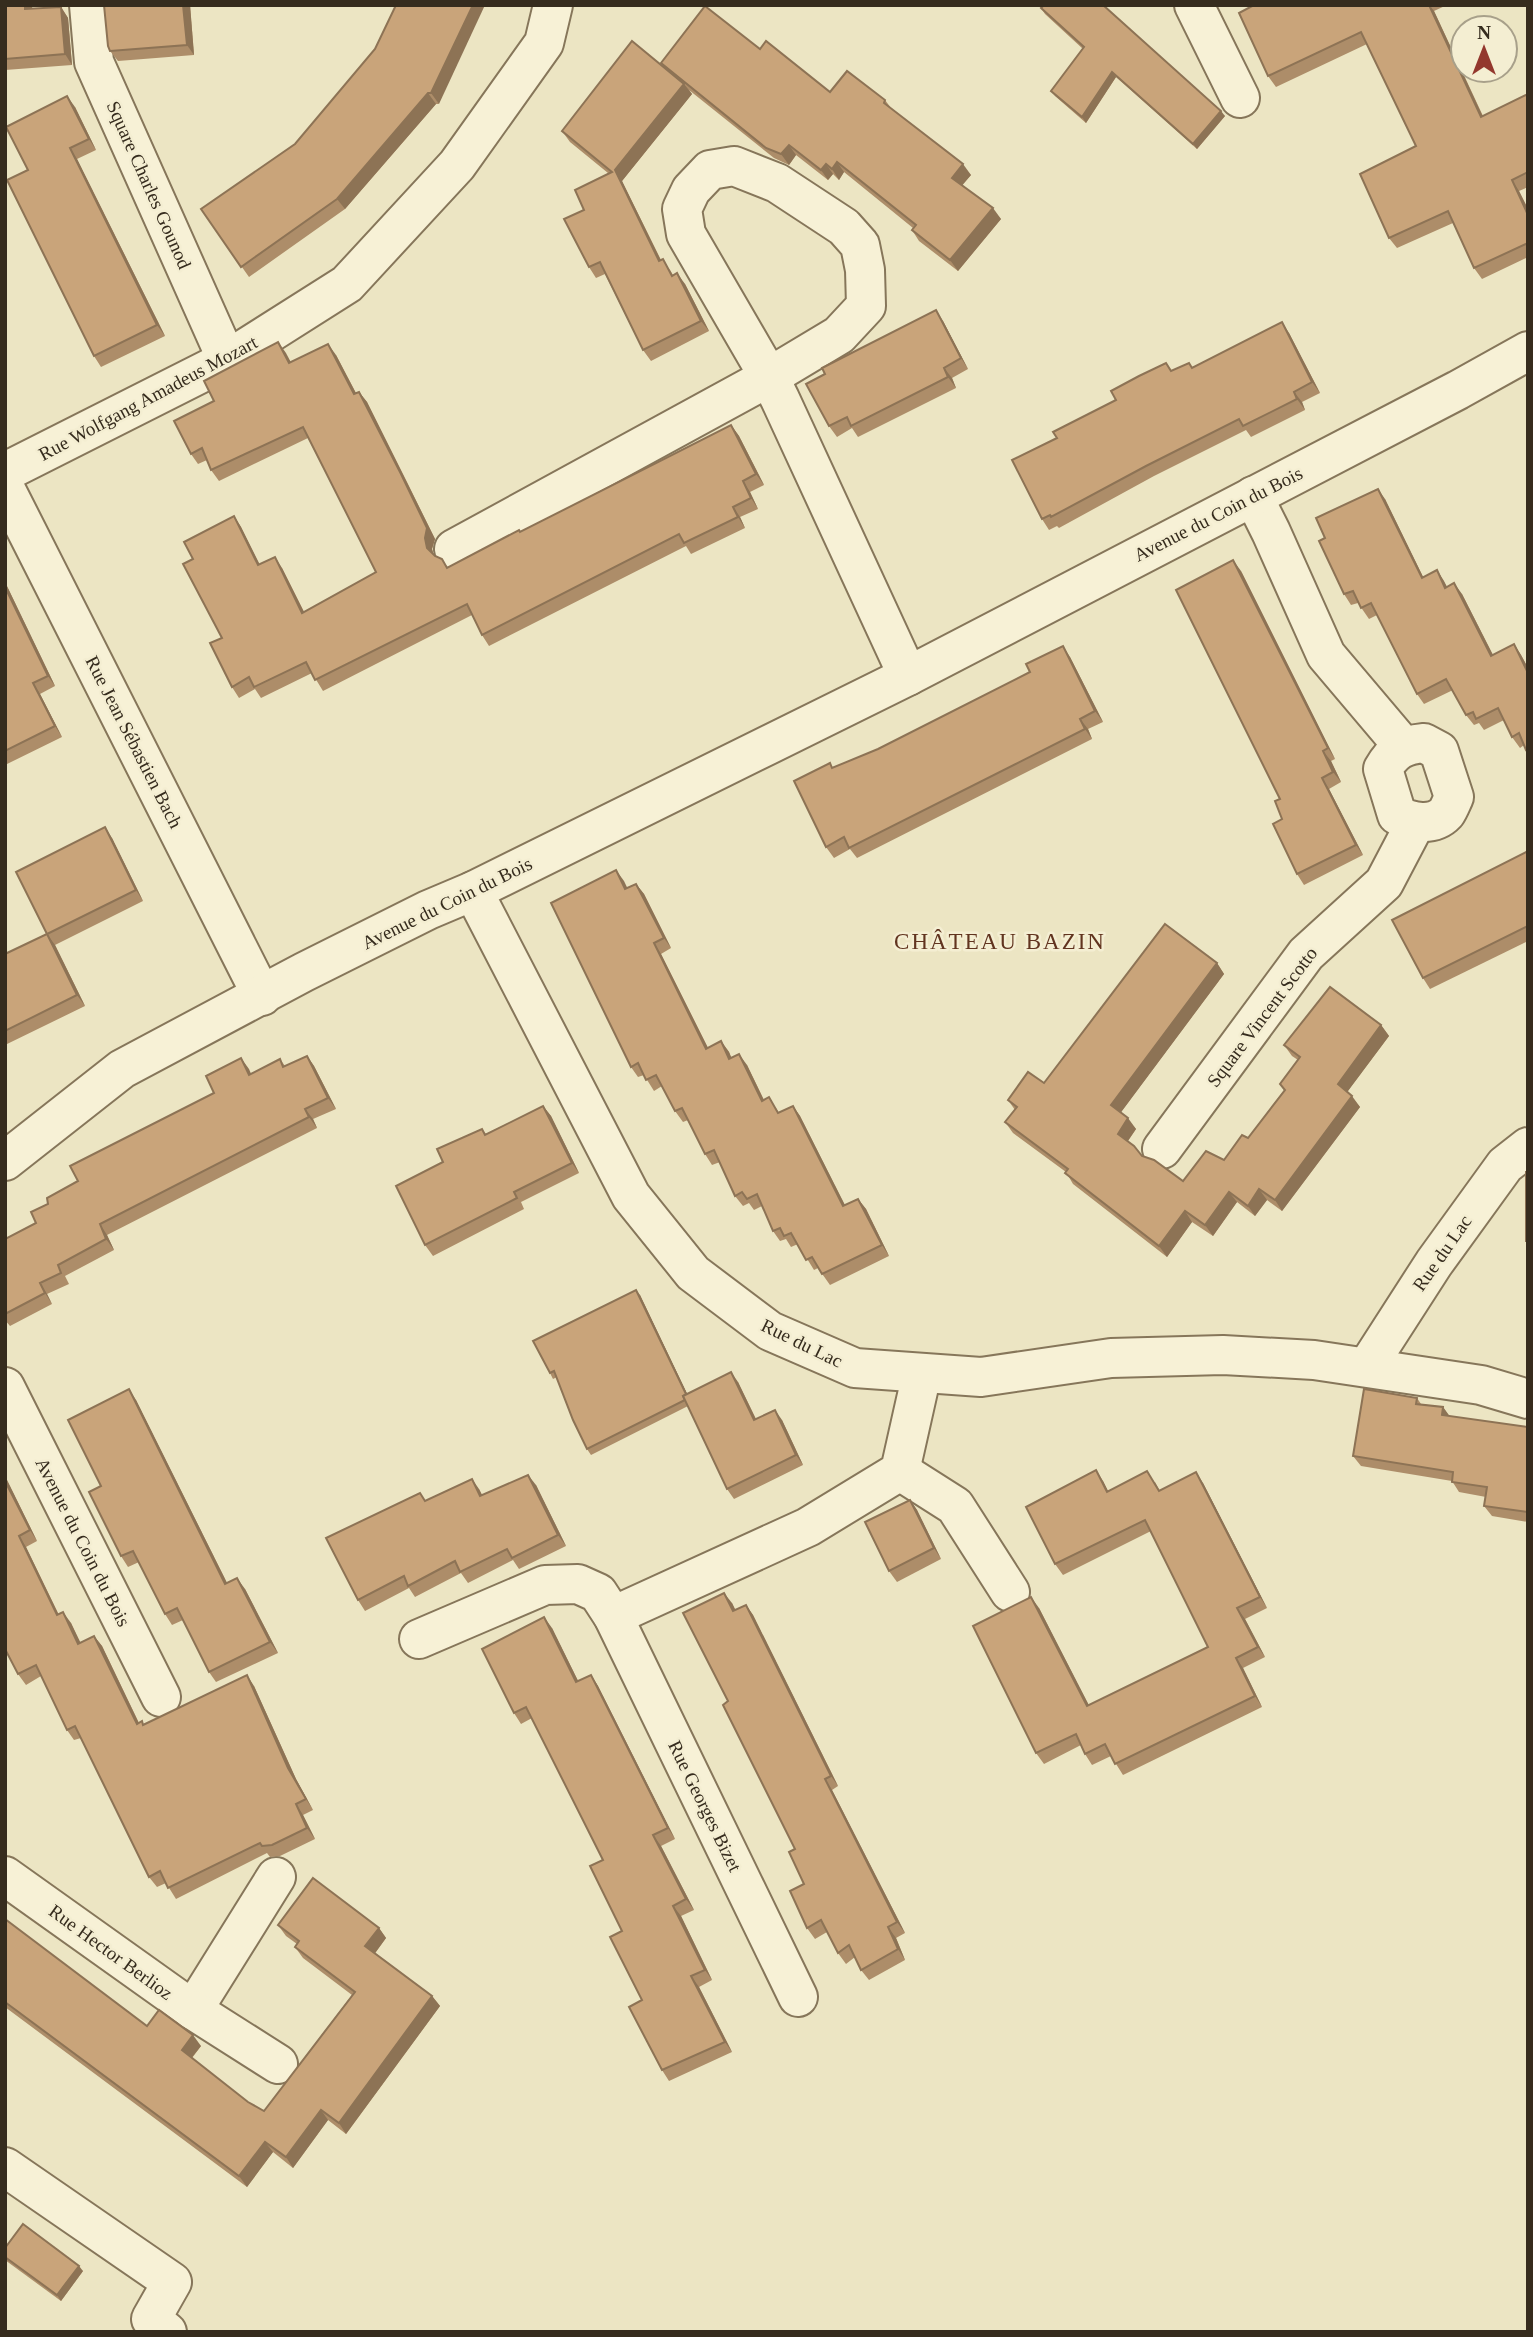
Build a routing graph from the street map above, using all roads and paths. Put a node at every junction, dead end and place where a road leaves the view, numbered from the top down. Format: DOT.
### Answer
graph roads {
  1 [pos="89,5"];
  2 [pos="553,5"];
  3 [pos="1194,5"];
  4 [pos="1240,98"];
  5 [pos="1528,351"];
  6 [pos="227,360"];
  7 [pos="769,377"];
  8 [pos="5,472"];
  9 [pos="5,488"];
  10 [pos="1253,496"];
  11 [pos="454,549"];
  12 [pos="908,676"];
  13 [pos="1403,746"];
  14 [pos="1416,822"];
  15 [pos="473,891"];
  16 [pos="262,996"];
  17 [pos="1528,1147"];
  18 [pos="1162,1149"];
  19 [pos="5,1161"];
  20 [pos="1367,1367"];
  21 [pos="922,1373"];
  22 [pos="5,1387"];
  23 [pos="1528,1399"];
  24 [pos="900,1471"];
  25 [pos="1010,1592"];
  26 [pos="613,1616"];
  27 [pos="419,1639"];
  28 [pos="162,1696"];
  29 [pos="5,1876"];
  30 [pos="276,1877"];
  31 [pos="798,1997"];
  32 [pos="192,2010"];
  33 [pos="278,2064"];
  34 [pos="5,2167"];
  35 [pos="167,2332"];
  1 -- 6 [label="street, Square Charles Gounod"];
  2 -- 6 [label="street, Rue Wolfgang Amadeus Mozart"];
  3 -- 4 [label="street"];
  5 -- 10 [label="street, Avenue du Coin du Bois"];
  6 -- 8 [label="street, Rue Wolfgang Amadeus Mozart"];
  7 -- 7 [label="street"];
  7 -- 11 [label="street"];
  7 -- 12 [label="street"];
  9 -- 16 [label="street, Rue Jean Sébastien Bach"];
  10 -- 12 [label="street, Avenue du Coin du Bois"];
  10 -- 13 [label="street"];
  12 -- 15 [label="street, Avenue du Coin du Bois"];
  13 -- 14 [label="street"];
  13 -- 14 [label="street"];
  14 -- 18 [label="street, Square Vincent Scotto"];
  15 -- 16 [label="street, Avenue du Coin du Bois"];
  15 -- 21 [label="street, Rue du Lac"];
  16 -- 19 [label="street, Avenue du Coin du Bois"];
  17 -- 20 [label="street, Rue du Lac"];
  20 -- 21 [label="street, Rue du Lac"];
  20 -- 23 [label="street, Rue du Lac"];
  21 -- 24 [label="street"];
  22 -- 28 [label="street, Avenue du Coin du Bois"];
  24 -- 25 [label="street"];
  24 -- 26 [label="street"];
  26 -- 27 [label="street, Rue Georges Bizet"];
  26 -- 31 [label="street, Rue Georges Bizet"];
  29 -- 32 [label="street, Rue Hector Berlioz"];
  30 -- 32 [label="street, Rue Hector Berlioz"];
  32 -- 33 [label="street"];
  34 -- 35 [label="street"];
}
